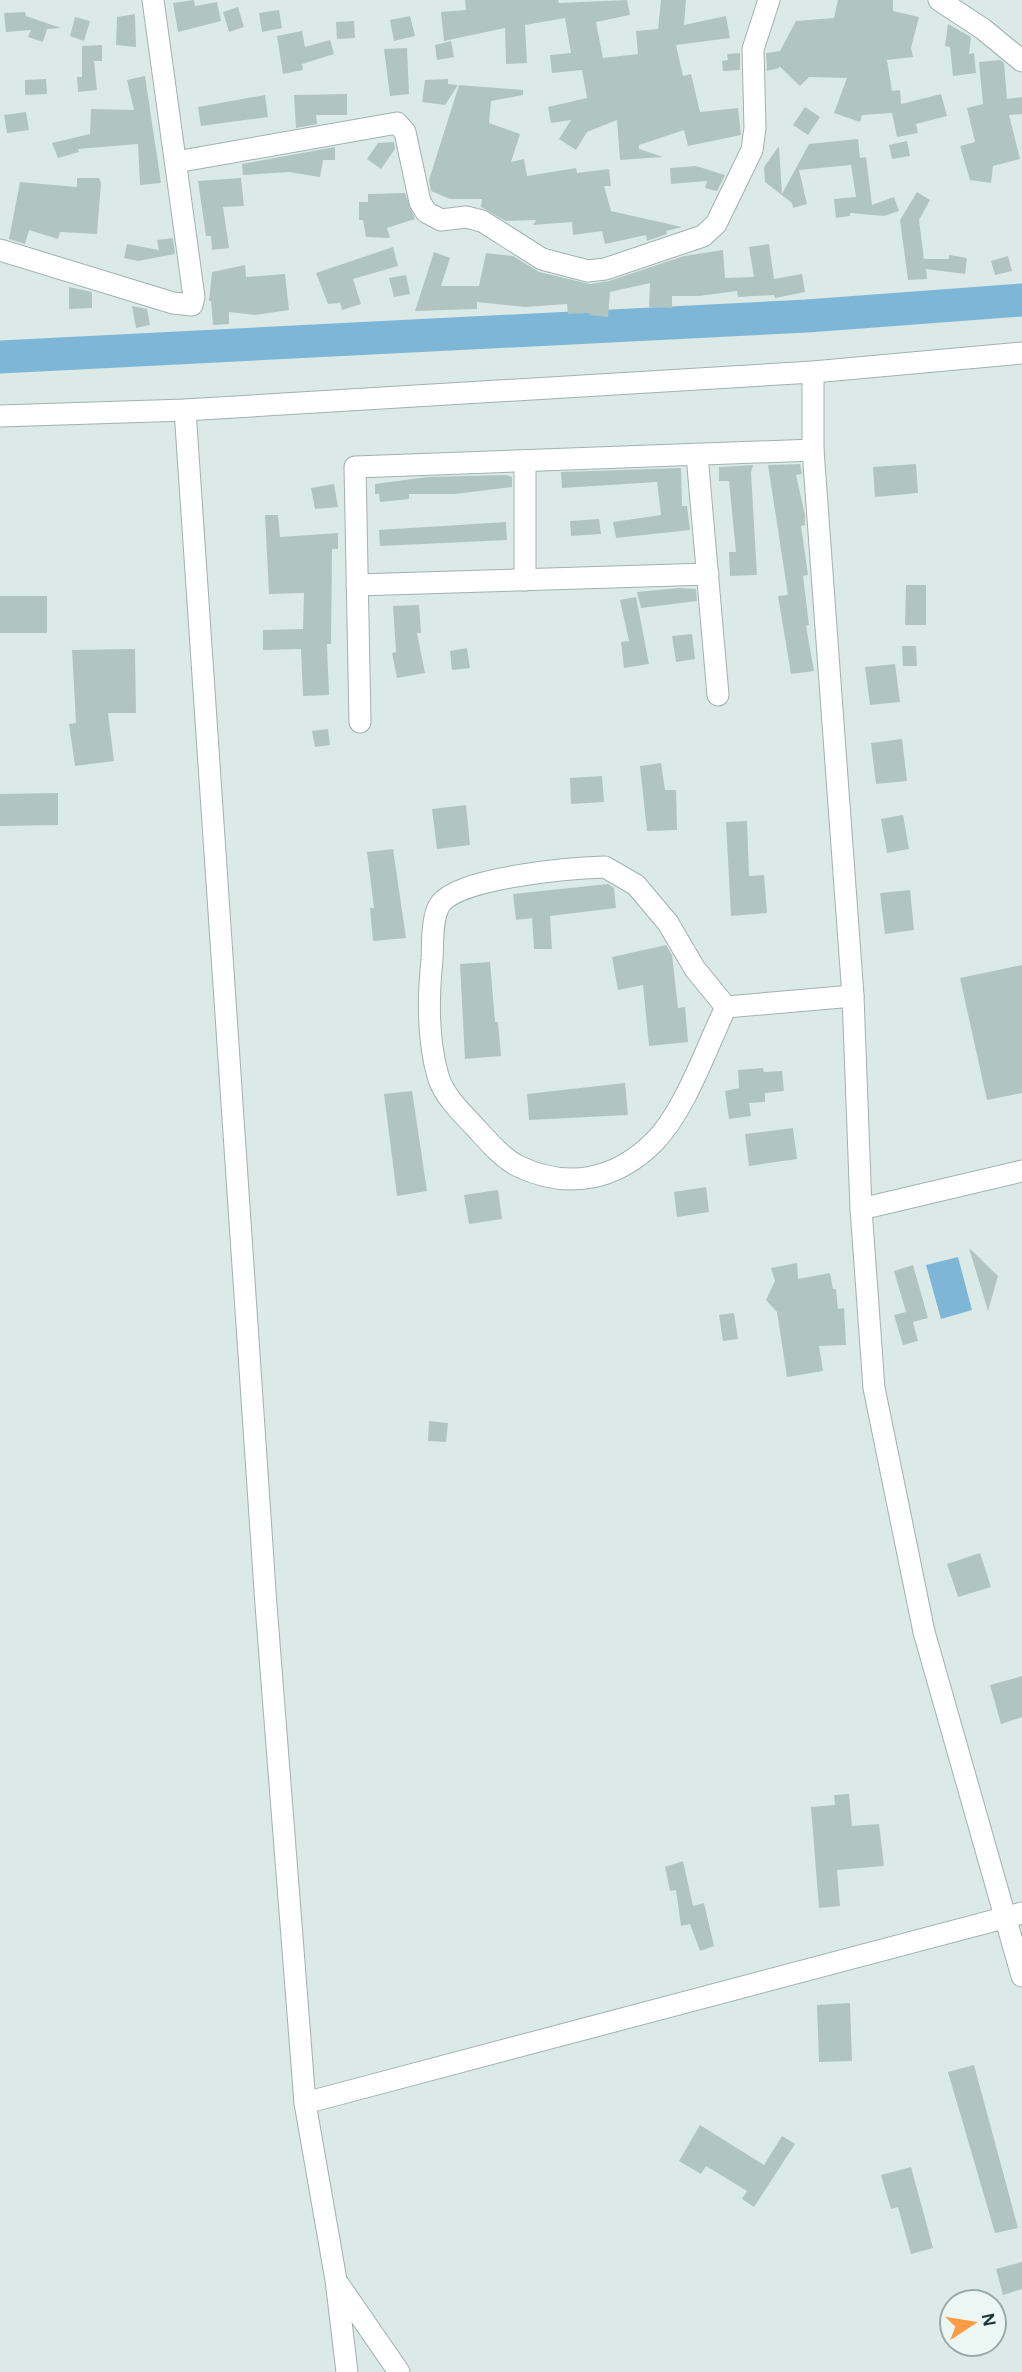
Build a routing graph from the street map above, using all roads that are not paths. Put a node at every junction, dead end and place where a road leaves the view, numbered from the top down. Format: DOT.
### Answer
graph roads {
  1 [pos="153,0"];
  2 [pos="769,0"];
  3 [pos="939,0"];
  4 [pos="1022,61"];
  5 [pos="177,162"];
  6 [pos="0,250"];
  7 [pos="1022,353"];
  8 [pos="813,372"];
  9 [pos="185,410"];
  10 [pos="0,416"];
  11 [pos="813,450"];
  12 [pos="697,455"];
  13 [pos="525,463"];
  14 [pos="708,574"];
  15 [pos="525,580"];
  16 [pos="358,584"];
  17 [pos="718,695"];
  18 [pos="360,722"];
  19 [pos="853,996"];
  20 [pos="726,1007"];
  21 [pos="1022,1171"];
  22 [pos="861,1209"];
  23 [pos="1013,1915"];
  24 [pos="1022,1976"];
  25 [pos="305,2103"];
  26 [pos="336,2280"];
  27 [pos="347,2372"];
  28 [pos="399,2372"];
  1 -- 5 [label="street"];
  2 -- 5 [label="street"];
  3 -- 4 [label="street"];
  5 -- 6 [label="street"];
  7 -- 8 [label="street"];
  8 -- 9 [label="street"];
  8 -- 11 [label="street"];
  9 -- 10 [label="street"];
  9 -- 25 [label="street"];
  11 -- 12 [label="street"];
  11 -- 19 [label="street"];
  12 -- 13 [label="street"];
  12 -- 14 [label="street"];
  13 -- 15 [label="street"];
  13 -- 16 [label="street"];
  14 -- 15 [label="street"];
  14 -- 17 [label="street"];
  15 -- 16 [label="street"];
  16 -- 18 [label="street"];
  19 -- 20 [label="street"];
  19 -- 22 [label="street"];
  20 -- 20 [label="street"];
  21 -- 22 [label="street"];
  22 -- 23 [label="street"];
  23 -- 24 [label="street"];
  23 -- 25 [label="street"];
  25 -- 26 [label="street"];
  26 -- 27 [label="street"];
  26 -- 28 [label="street"];
}
